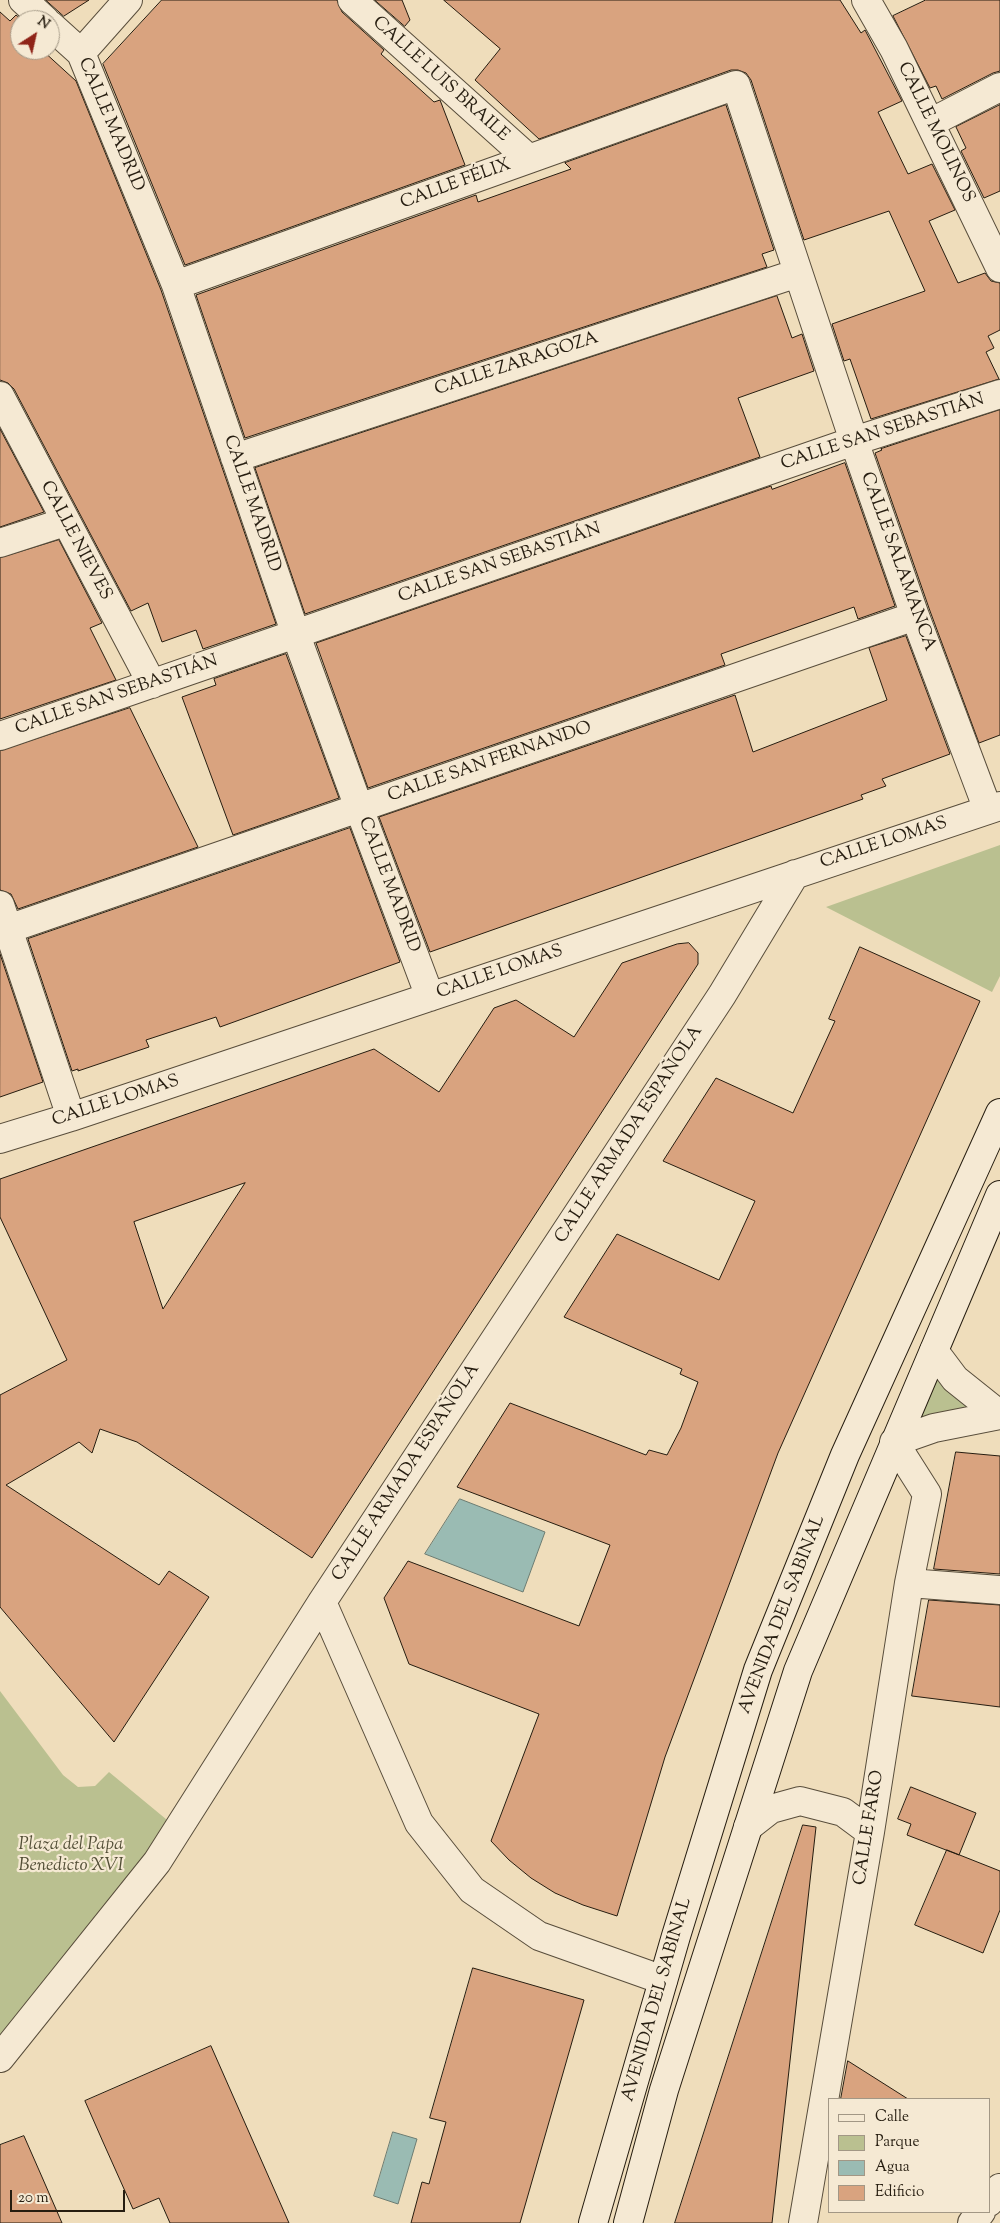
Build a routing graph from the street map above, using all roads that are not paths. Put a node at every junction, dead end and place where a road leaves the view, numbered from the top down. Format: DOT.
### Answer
graph roads {
  1 [pos="23,0"];
  2 [pos="128,0"];
  3 [pos="352,0"];
  4 [pos="866,0"];
  5 [pos="34,10"];
  6 [pos="60,34"];
  7 [pos="81,53"];
  8 [pos="736,85"];
  9 [pos="1000,87"];
  10 [pos="930,123"];
  11 [pos="528,159"];
  12 [pos="1000,268"];
  13 [pos="798,273"];
  14 [pos="176,285"];
  15 [pos="1000,394"];
  16 [pos="0,396"];
  17 [pos="854,442"];
  18 [pos="235,458"];
  19 [pos="65,522"];
  20 [pos="0,543"];
  21 [pos="915,616"];
  22 [pos="296,635"];
  23 [pos="152,684"];
  24 [pos="0,736"];
  25 [pos="359,808"];
  26 [pos="994,808"];
  27 [pos="795,874"];
  28 [pos="4,917"];
  29 [pos="430,997"];
  30 [pos="1000,1112"];
  31 [pos="71,1117"];
  32 [pos="0,1139"];
  33 [pos="1000,1195"];
  34 [pos="934,1351"];
  35 [pos="1000,1415"];
  36 [pos="894,1442"];
  37 [pos="909,1583"];
  38 [pos="1000,1590"];
  39 [pos="322,1602"];
  40 [pos="748,1827"];
  41 [pos="870,1832"];
  42 [pos="663,1980"];
  43 [pos="0,2058"];
  44 [pos="1000,2188"];
  45 [pos="990,2201"];
  46 [pos="980,2213"];
  47 [pos="592,2223"];
  48 [pos="628,2223"];
  49 [pos="803,2223"];
  50 [pos="972,2223"];
  1 -- 5 [label="street"];
  2 -- 7 [label="street"];
  3 -- 11 [label="street, CALLE LUIS BRAILE"];
  4 -- 10 [label="street, CALLE MOLINOS"];
  6 -- 7 [label="street, CALLE MADRID"];
  7 -- 14 [label="street, CALLE MADRID"];
  8 -- 11 [label="street, CALLE FÉLIX"];
  8 -- 13 [label="street, CALLE SALAMANCA"];
  9 -- 10 [label="street"];
  10 -- 12 [label="street, CALLE MOLINOS"];
  11 -- 14 [label="street, CALLE FÉLIX"];
  13 -- 17 [label="street, CALLE SALAMANCA"];
  13 -- 18 [label="street, CALLE ZARAGOZA"];
  14 -- 18 [label="street, CALLE MADRID"];
  15 -- 17 [label="street, CALLE SAN SEBASTIÁN"];
  16 -- 19 [label="street, CALLE NIEVES"];
  17 -- 21 [label="street, CALLE SALAMANCA"];
  17 -- 22 [label="street, CALLE SAN SEBASTIÁN"];
  18 -- 22 [label="street, CALLE MADRID"];
  19 -- 20 [label="street"];
  19 -- 23 [label="street, CALLE NIEVES"];
  21 -- 25 [label="street, CALLE SAN FERNANDO"];
  21 -- 26 [label="street, CALLE SALAMANCA"];
  22 -- 23 [label="street, CALLE SAN SEBASTIÁN"];
  22 -- 25 [label="street, CALLE MADRID"];
  23 -- 24 [label="street, CALLE SAN SEBASTIÁN"];
  25 -- 28 [label="street, CALLE SAN FERNANDO"];
  25 -- 29 [label="street, CALLE MADRID"];
  26 -- 27 [label="street, CALLE LOMAS"];
  27 -- 29 [label="street, CALLE LOMAS"];
  27 -- 39 [label="street, CALLE ARMADA ESPAÑOLA"];
  28 -- 31 [label="street"];
  29 -- 31 [label="street, CALLE LOMAS"];
  30 -- 42 [label="street, AVENIDA DEL SABINAL"];
  31 -- 32 [label="street, CALLE LOMAS"];
  33 -- 34 [label="street, AVENIDA DEL SABINAL"];
  34 -- 35 [label="street"];
  34 -- 36 [label="street, AVENIDA DEL SABINAL"];
  35 -- 36 [label="street"];
  36 -- 37 [label="street, CALLE FARO"];
  36 -- 40 [label="street, AVENIDA DEL SABINAL"];
  37 -- 38 [label="street"];
  37 -- 41 [label="street, CALLE FARO"];
  39 -- 42 [label="street"];
  39 -- 43 [label="street, CALLE ARMADA ESPAÑOLA"];
  40 -- 41 [label="street"];
  40 -- 48 [label="street, AVENIDA DEL SABINAL"];
  41 -- 49 [label="street, CALLE FARO"];
  42 -- 47 [label="street, AVENIDA DEL SABINAL"];
  44 -- 45 [label="street"];
  46 -- 50 [label="street"];
}
